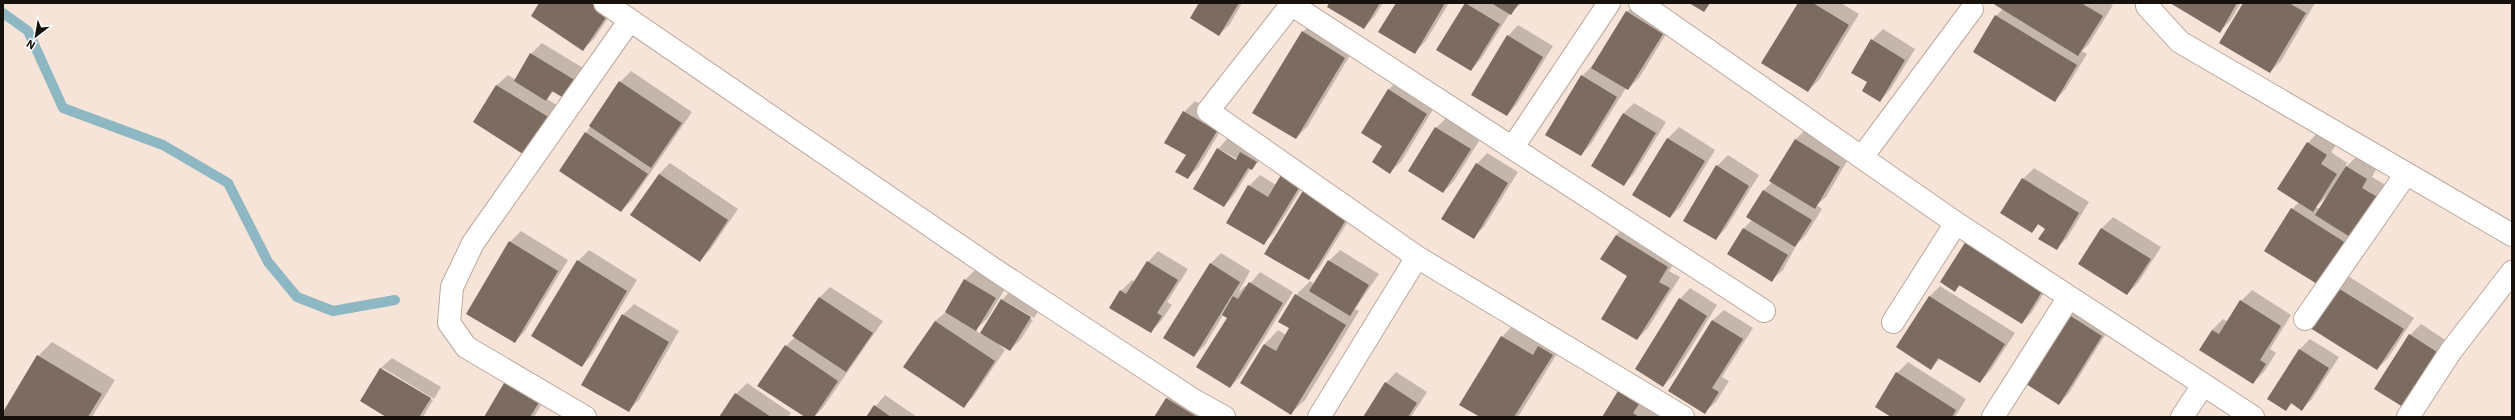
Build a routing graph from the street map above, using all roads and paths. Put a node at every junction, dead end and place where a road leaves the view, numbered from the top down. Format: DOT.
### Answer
graph roads {
  1 [pos="605,3"];
  2 [pos="1609,3"];
  3 [pos="1640,3"];
  4 [pos="2147,3"];
  5 [pos="1290,4"];
  6 [pos="1972,9"];
  7 [pos="630,20"];
  8 [pos="1513,147"];
  9 [pos="1862,157"];
  10 [pos="2406,174"];
  11 [pos="1956,223"];
  12 [pos="2512,235"];
  13 [pos="1417,257"];
  14 [pos="2512,272"];
  15 [pos="2069,297"];
  16 [pos="1764,311"];
  17 [pos="2305,319"];
  18 [pos="1893,322"];
  19 [pos="2203,385"];
  20 [pos="585,417"];
  21 [pos="1224,417"];
  22 [pos="1319,417"];
  23 [pos="1683,417"];
  24 [pos="1993,417"];
  25 [pos="2182,417"];
  26 [pos="2253,417"];
  27 [pos="2408,417"];
  1 -- 7 [label="street"];
  2 -- 8 [label="street"];
  3 -- 9 [label="street"];
  4 -- 10 [label="street"];
  5 -- 8 [label="street"];
  5 -- 13 [label="street"];
  6 -- 9 [label="street"];
  7 -- 20 [label="street"];
  7 -- 21 [label="street"];
  8 -- 16 [label="street"];
  9 -- 11 [label="street"];
  10 -- 12 [label="street"];
  10 -- 17 [label="street"];
  11 -- 15 [label="street"];
  11 -- 18 [label="street"];
  13 -- 22 [label="street"];
  13 -- 23 [label="street"];
  14 -- 27 [label="street"];
  15 -- 19 [label="street"];
  15 -- 24 [label="street"];
  19 -- 25 [label="street"];
  19 -- 26 [label="street"];
}
